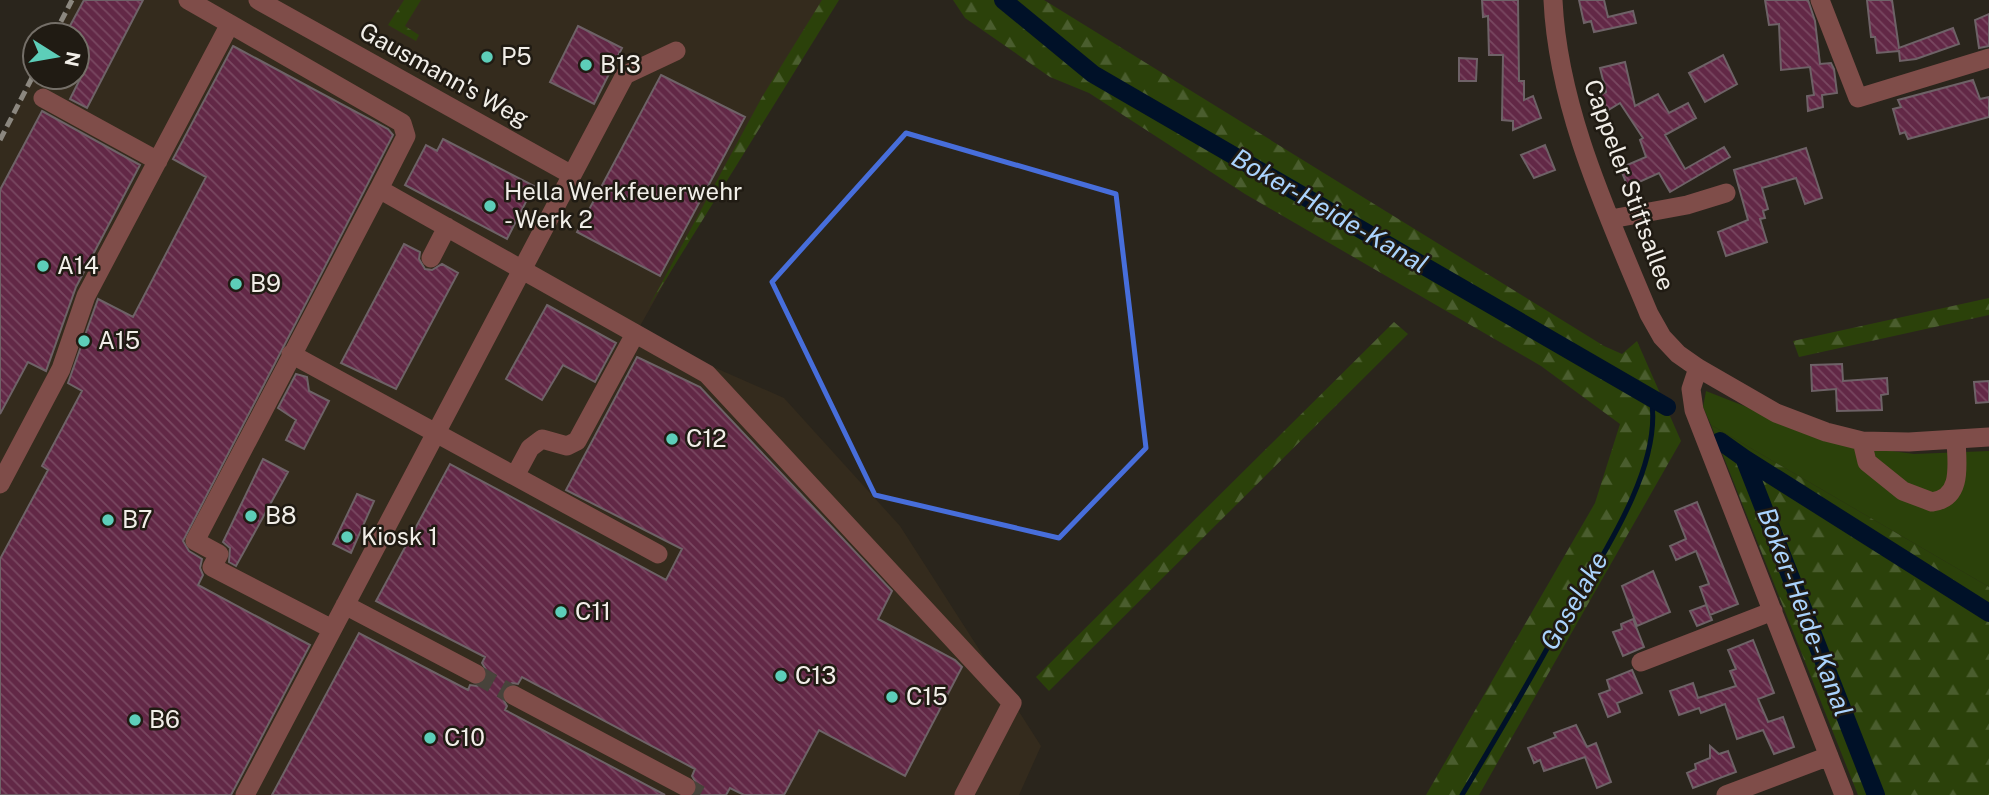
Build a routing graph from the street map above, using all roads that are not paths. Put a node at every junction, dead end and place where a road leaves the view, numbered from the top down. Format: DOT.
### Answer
graph roads {
  1 [pos="188,0"];
  2 [pos="258,0"];
  3 [pos="1553,0"];
  4 [pos="1820,0"];
  5 [pos="230,24"];
  6 [pos="676,51"];
  7 [pos="1989,58"];
  8 [pos="43,98"];
  9 [pos="158,161"];
  10 [pos="572,175"];
  11 [pos="379,189"];
  12 [pos="1726,193"];
  13 [pos="1611,219"];
  14 [pos="447,227"];
  15 [pos="431,258"];
  16 [pos="521,269"];
  17 [pos="635,334"];
  18 [pos="291,354"];
  19 [pos="1698,368"];
  20 [pos="436,431"];
  21 [pos="1989,437"];
  22 [pos="1956,440"];
  23 [pos="1862,441"];
  24 [pos="516,474"];
  25 [pos="0,484"];
  26 [pos="658,554"];
  27 [pos="345,605"];
  28 [pos="1773,611"];
  29 [pos="332,629"];
  30 [pos="1641,662"];
  31 [pos="476,674"];
  32 [pos="513,695"];
  33 [pos="1829,755"];
  34 [pos="686,787"];
  35 [pos="245,795"];
  36 [pos="964,795"];
  37 [pos="1726,795"];
  38 [pos="1844,795"];
  1 -- 5 [label="street"];
  2 -- 10 [label="street, Gausmann's Weg"];
  3 -- 13 [label="street, Cappeler Stiftsallee"];
  4 -- 7 [label="street"];
  5 -- 9 [label="street"];
  5 -- 11 [label="street"];
  6 -- 10 [label="street"];
  8 -- 9 [label="street"];
  9 -- 25 [label="street"];
  10 -- 16 [label="street"];
  11 -- 14 [label="street"];
  11 -- 18 [label="street"];
  12 -- 13 [label="street"];
  13 -- 19 [label="street, Cappeler Stiftsallee"];
  14 -- 15 [label="street"];
  14 -- 16 [label="street"];
  16 -- 17 [label="street"];
  16 -- 20 [label="street"];
  17 -- 24 [label="street"];
  17 -- 36 [label="street"];
  18 -- 20 [label="street"];
  18 -- 29 [label="street"];
  19 -- 23 [label="street, Cappeler Stiftsallee"];
  19 -- 28 [label="street"];
  20 -- 24 [label="street"];
  20 -- 27 [label="street"];
  21 -- 22 [label="street, Cappeler Stiftsallee"];
  22 -- 23 [label="street, Cappeler Stiftsallee"];
  22 -- 23 [label="street"];
  24 -- 26 [label="street"];
  27 -- 29 [label="street"];
  27 -- 31 [label="street"];
  28 -- 30 [label="street"];
  28 -- 33 [label="street"];
  29 -- 35 [label="street"];
  32 -- 34 [label="street"];
  33 -- 37 [label="street"];
  33 -- 38 [label="street"];
}
